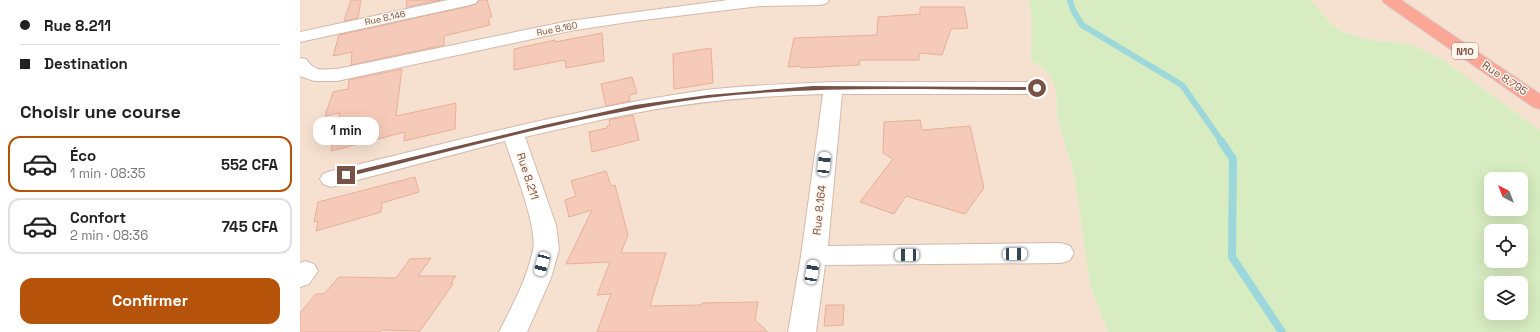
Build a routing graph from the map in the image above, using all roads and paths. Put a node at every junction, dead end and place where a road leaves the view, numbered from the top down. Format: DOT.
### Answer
graph roads {
  1 [pos="470,0"];
  2 [pos="822,0"];
  3 [pos="1390,0"];
  4 [pos="300,37"];
  5 [pos="300,63"];
  6 [pos="833,88"];
  7 [pos="1037,88"];
  8 [pos="1540,103"];
  9 [pos="513,133"];
  10 [pos="331,179"];
  11 [pos="1062,253"];
  12 [pos="814,256"];
  13 [pos="513,332"];
  14 [pos="802,332"];
  1 -- 4 [label="street, Rue 8.146"];
  2 -- 5 [label="street, Rue 8.160"];
  3 -- 8 [label="highway, Rue 8.795 / N10"];
  6 -- 7 [label="street"];
  6 -- 9 [label="street"];
  6 -- 12 [label="street, Rue 8.164"];
  9 -- 10 [label="street"];
  9 -- 13 [label="street, Rue 8.211"];
  11 -- 12 [label="street"];
  12 -- 14 [label="street, Rue 8.164"];
}
